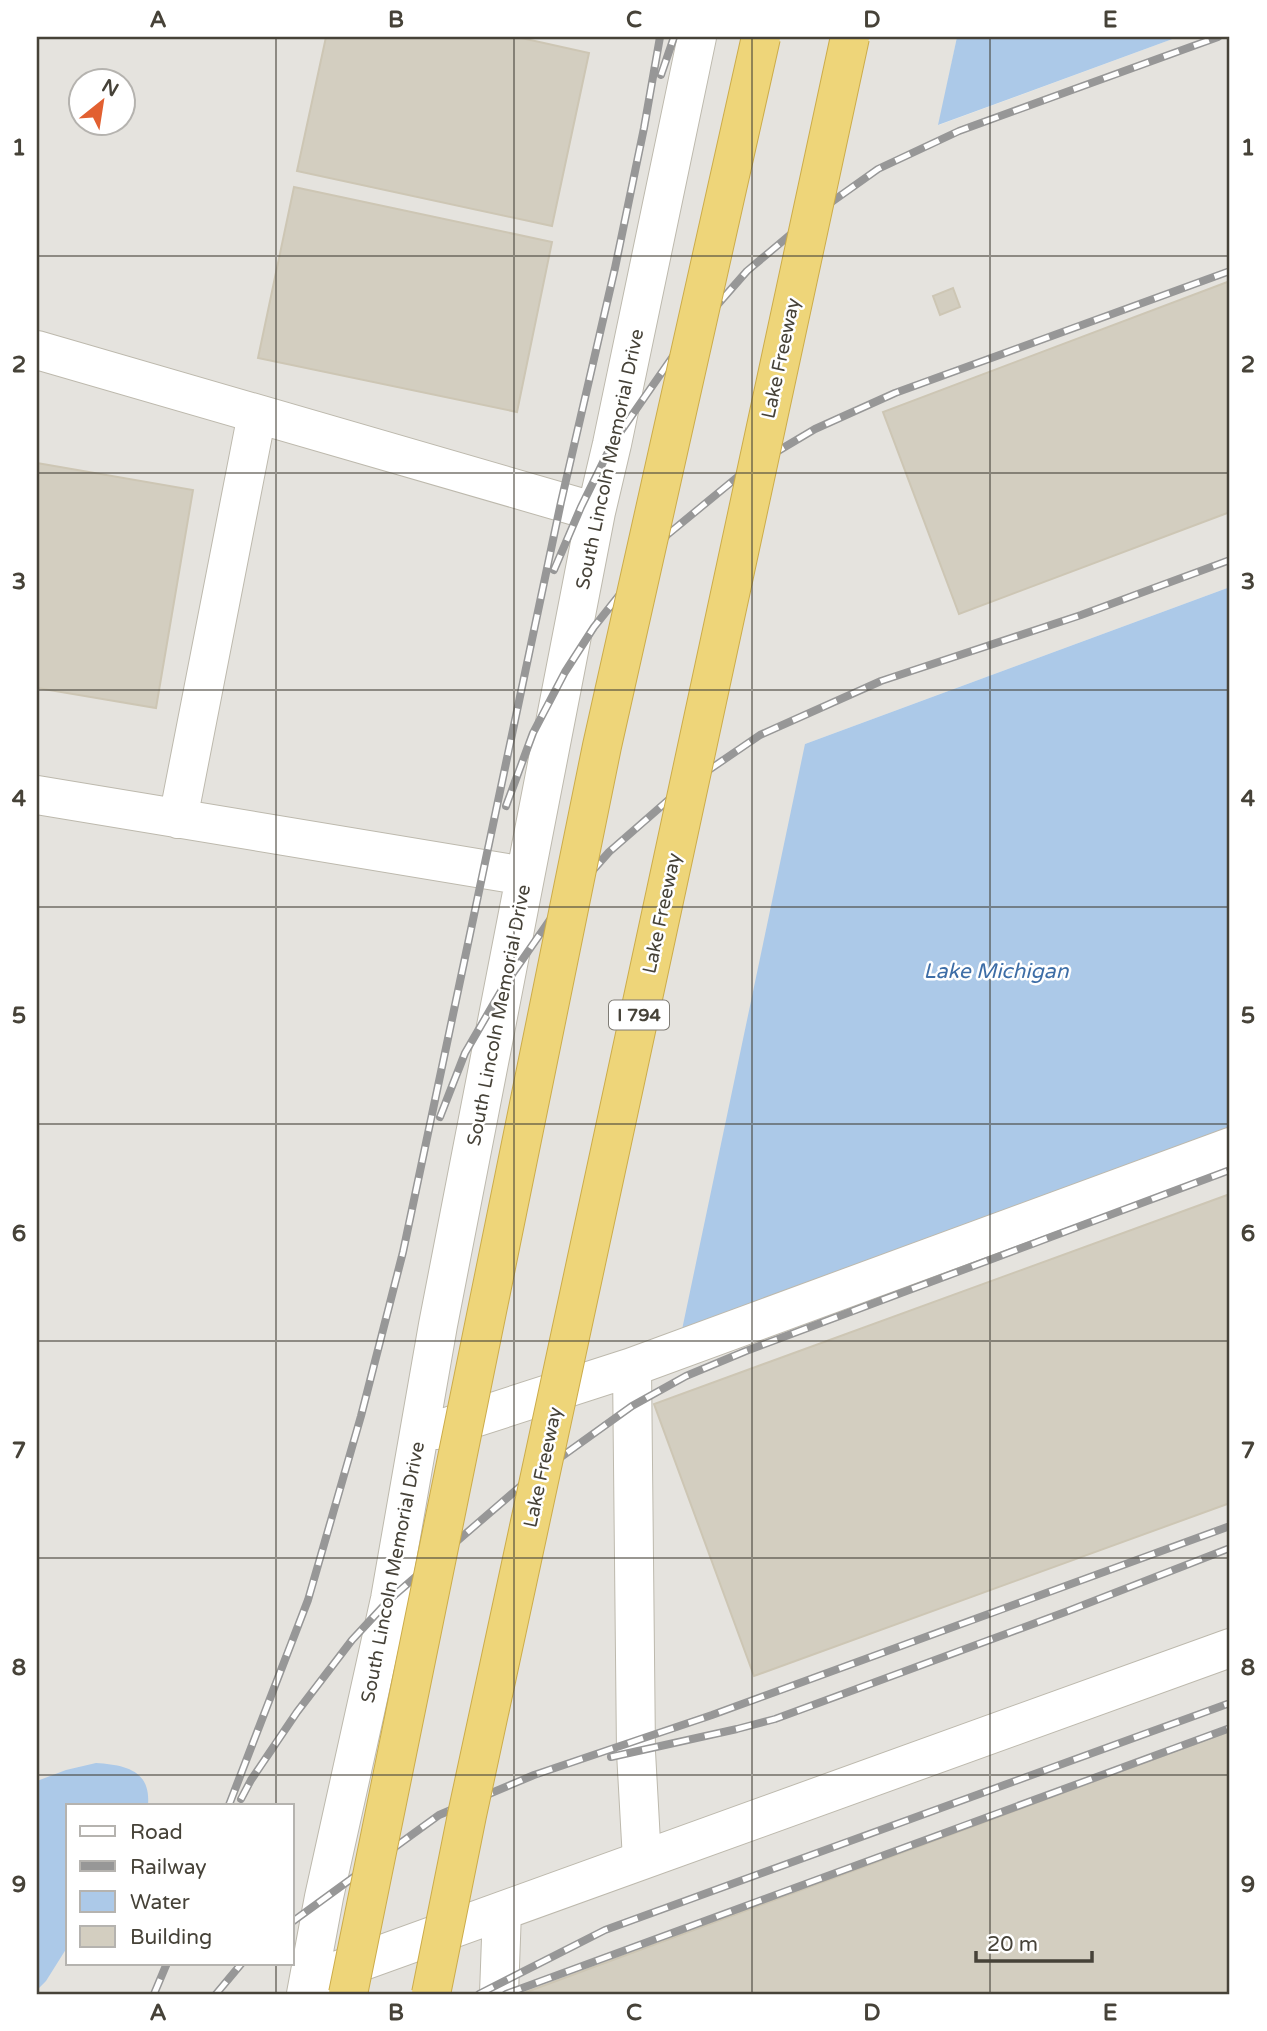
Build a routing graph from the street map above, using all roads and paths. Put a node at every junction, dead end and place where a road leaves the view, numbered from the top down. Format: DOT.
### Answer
graph roads {
  1 [pos="697,37"];
  2 [pos="761,37"];
  3 [pos="850,37"];
  4 [pos="37,350"];
  5 [pos="257,414"];
  6 [pos="596,512"];
  7 [pos="37,795"];
  8 [pos="178,819"];
  9 [pos="525,876"];
  10 [pos="1230,1147"];
  11 [pos="632,1367"];
  12 [pos="418,1436"];
  13 [pos="1230,1648"];
  14 [pos="642,1860"];
  15 [pos="502,1911"];
  16 [pos="307,1987"];
  17 [pos="348,1994"];
  18 [pos="431,1994"];
  19 [pos="499,1994"];
  1 -- 6 [label="street, South Lincoln Memorial Drive"];
  2 -- 17 [label="highway, bridge"];
  3 -- 18 [label="highway, Lake Freeway / I 794, bridge"];
  4 -- 5 [label="street"];
  5 -- 6 [label="street"];
  5 -- 8 [label="street"];
  6 -- 9 [label="street, South Lincoln Memorial Drive"];
  7 -- 8 [label="street"];
  8 -- 9 [label="street"];
  9 -- 12 [label="street, South Lincoln Memorial Drive"];
  10 -- 11 [label="street"];
  11 -- 12 [label="street"];
  11 -- 14 [label="street"];
  12 -- 16 [label="street, South Lincoln Memorial Drive"];
  13 -- 14 [label="street"];
  14 -- 15 [label="street"];
  15 -- 16 [label="street"];
  15 -- 19 [label="street"];
}
